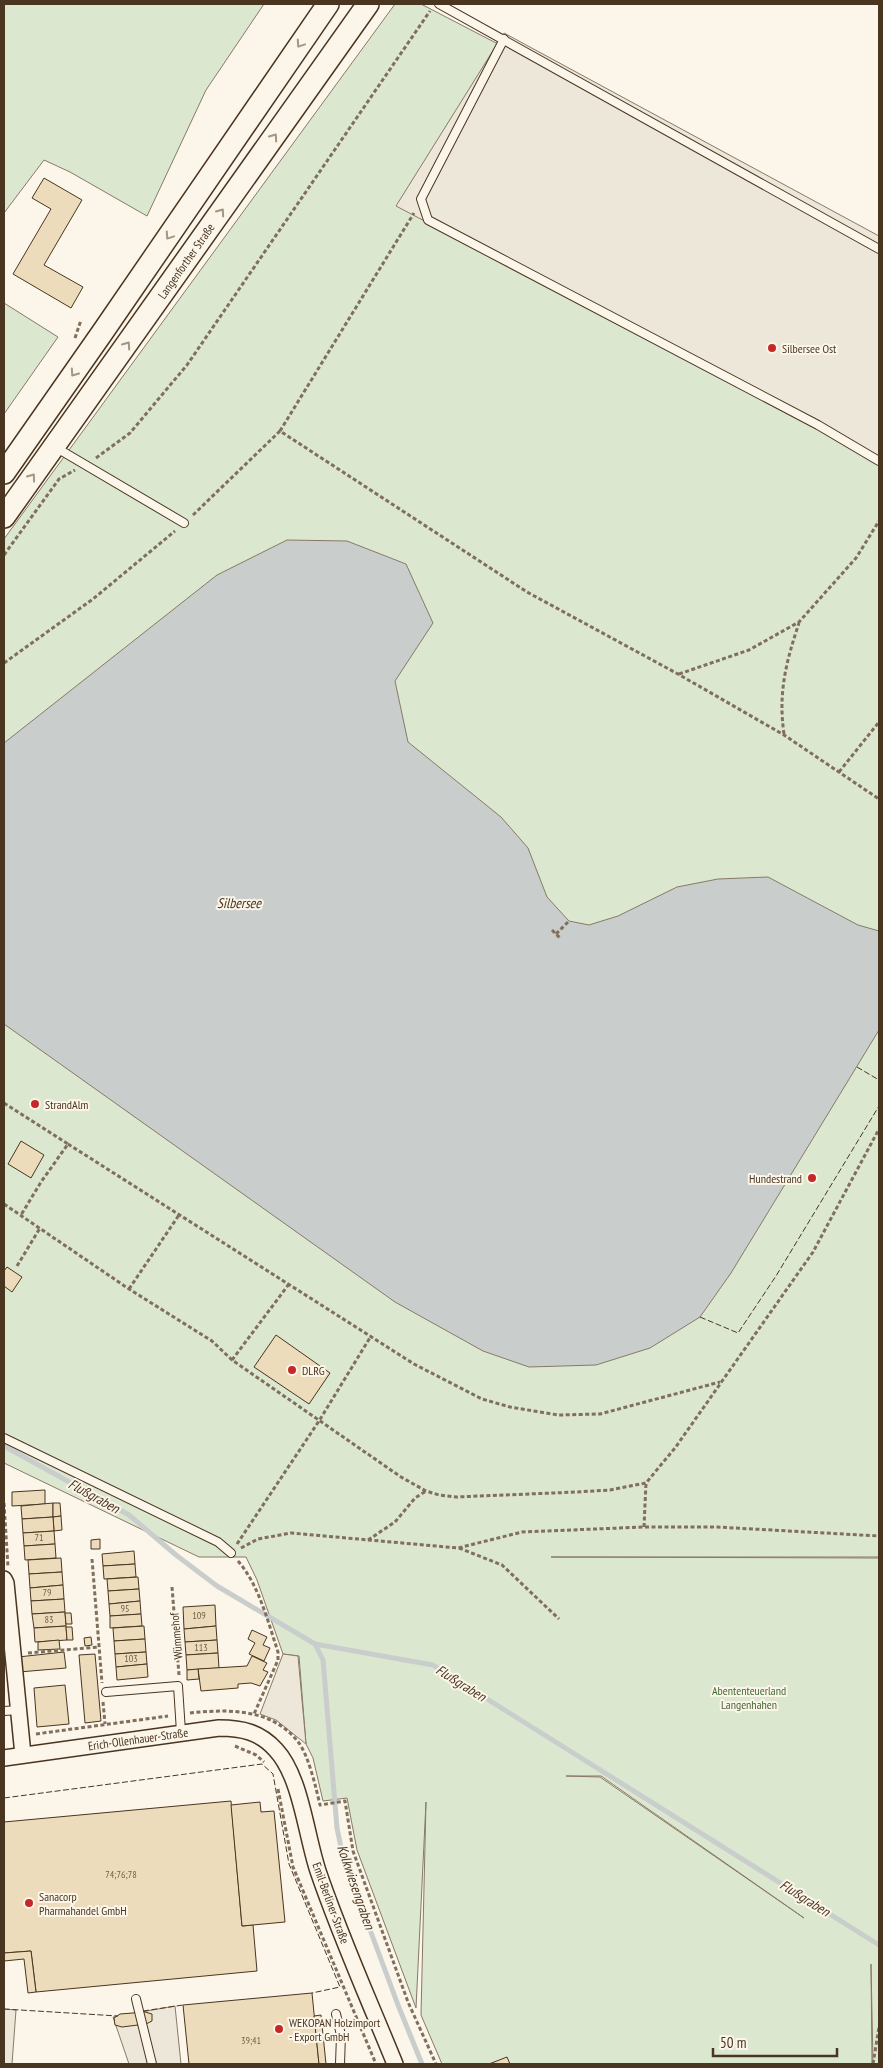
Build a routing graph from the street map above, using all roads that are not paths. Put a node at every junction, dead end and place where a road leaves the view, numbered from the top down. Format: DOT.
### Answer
graph roads {
  1 [pos="328,4"];
  2 [pos="368,4"];
  3 [pos="437,4"];
  4 [pos="504,39"];
  5 [pos="879,249"];
  6 [pos="54,447"];
  7 [pos="879,461"];
  8 [pos="4,473"];
  9 [pos="4,517"];
  10 [pos="184,523"];
  11 [pos="4,1438"];
  12 [pos="231,1553"];
  13 [pos="5,1575"];
  14 [pos="10,1662"];
  15 [pos="104,1692"];
  16 [pos="11,1711"];
  17 [pos="181,1732"];
  18 [pos="269,1743"];
  19 [pos="23,1755"];
  20 [pos="4,1758"];
  21 [pos="136,1999"];
  22 [pos="336,2014"];
  23 [pos="152,2064"];
  24 [pos="340,2064"];
  25 [pos="395,2064"];
  1 -- 8 [label="main road, one-way"];
  6 -- 2 [label="main road, Langenforther Straße, one-way"];
  3 -- 4 [label="lane"];
  4 -- 5 [label="lane"];
  4 -- 7 [label="lane"];
  9 -- 6 [label="main road, Langenforther Straße, one-way"];
  6 -- 10 [label="lane"];
  11 -- 12 [label="lane"];
  13 -- 14 [label="street"];
  14 -- 16 [label="street"];
  15 -- 17 [label="lane"];
  16 -- 19 [label="street"];
  17 -- 18 [label="street, Erich-Ollenhauer-Straße"];
  17 -- 19 [label="street, Erich-Ollenhauer-Straße"];
  18 -- 25 [label="street, Emil-Berliner-Straße"];
  19 -- 20 [label="street, Erich-Ollenhauer-Straße"];
  21 -- 23 [label="lane"];
  22 -- 24 [label="lane"];
}
